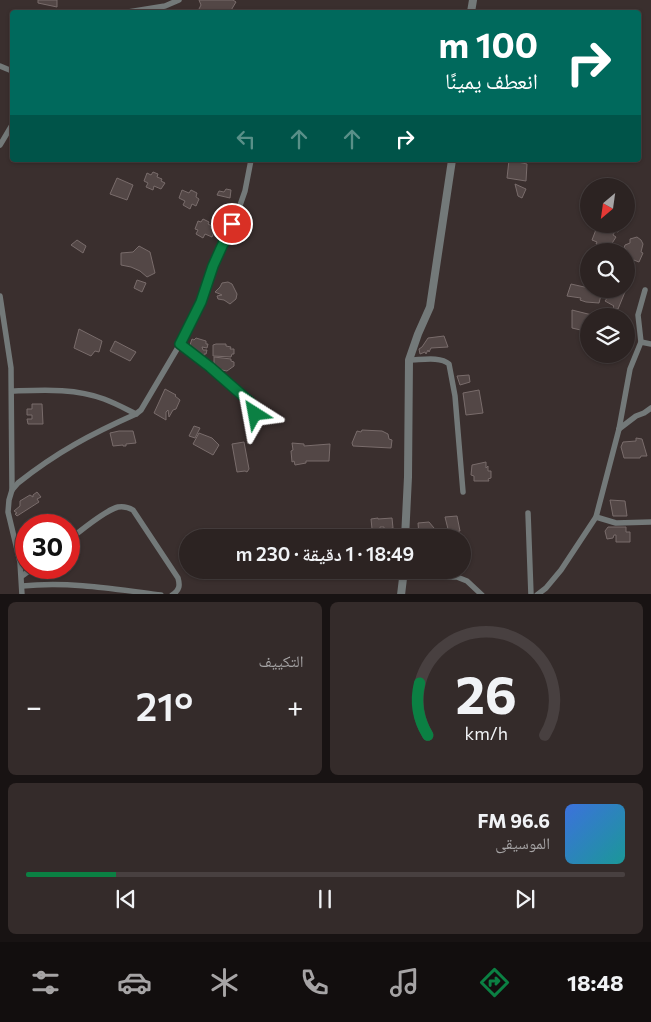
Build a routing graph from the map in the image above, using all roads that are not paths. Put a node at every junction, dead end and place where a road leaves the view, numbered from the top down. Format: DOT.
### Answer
graph roads {
  1 [pos="179,0"];
  2 [pos="140,10"];
  3 [pos="10,128"];
  4 [pos="0,145"];
  5 [pos="251,162"];
  6 [pos="452,162"];
  7 [pos="645,290"];
  8 [pos="0,296"];
  9 [pos="642,342"];
  10 [pos="180,344"];
  11 [pos="651,344"];
  12 [pos="409,360"];
  13 [pos="12,391"];
  14 [pos="651,408"];
  15 [pos="136,414"];
  16 [pos="619,429"];
  17 [pos="254,432"];
  18 [pos="12,490"];
  19 [pos="463,492"];
  20 [pos="528,514"];
  21 [pos="596,517"];
  22 [pos="651,522"];
  23 [pos="406,529"];
  24 [pos="80,532"];
  25 [pos="15,541"];
  26 [pos="22,579"];
  27 [pos="403,579"];
  28 [pos="462,579"];
  29 [pos="22,586"];
  30 [pos="22,594"];
  31 [pos="161,594"];
  32 [pos="172,594"];
  33 [pos="401,594"];
  34 [pos="482,594"];
  35 [pos="531,594"];
  36 [pos="537,594"];
  1 -- 2 [label="street"];
  3 -- 4 [label="street"];
  5 -- 10 [label="street"];
  6 -- 12 [label="street"];
  7 -- 9 [label="street"];
  8 -- 13 [label="street"];
  9 -- 11 [label="street"];
  9 -- 16 [label="street"];
  10 -- 15 [label="street"];
  10 -- 17 [label="street"];
  12 -- 19 [label="street"];
  12 -- 23 [label="street"];
  13 -- 15 [label="street"];
  13 -- 18 [label="street"];
  14 -- 16 [label="street"];
  15 -- 18 [label="street"];
  16 -- 21 [label="street"];
  18 -- 25 [label="street"];
  20 -- 35 [label="street"];
  21 -- 22 [label="street"];
  21 -- 36 [label="street"];
  24 -- 32 [label="street"];
  26 -- 29 [label="street"];
  27 -- 33 [label="street"];
  28 -- 34 [label="street"];
  29 -- 30 [label="street"];
  29 -- 31 [label="street"];
}
